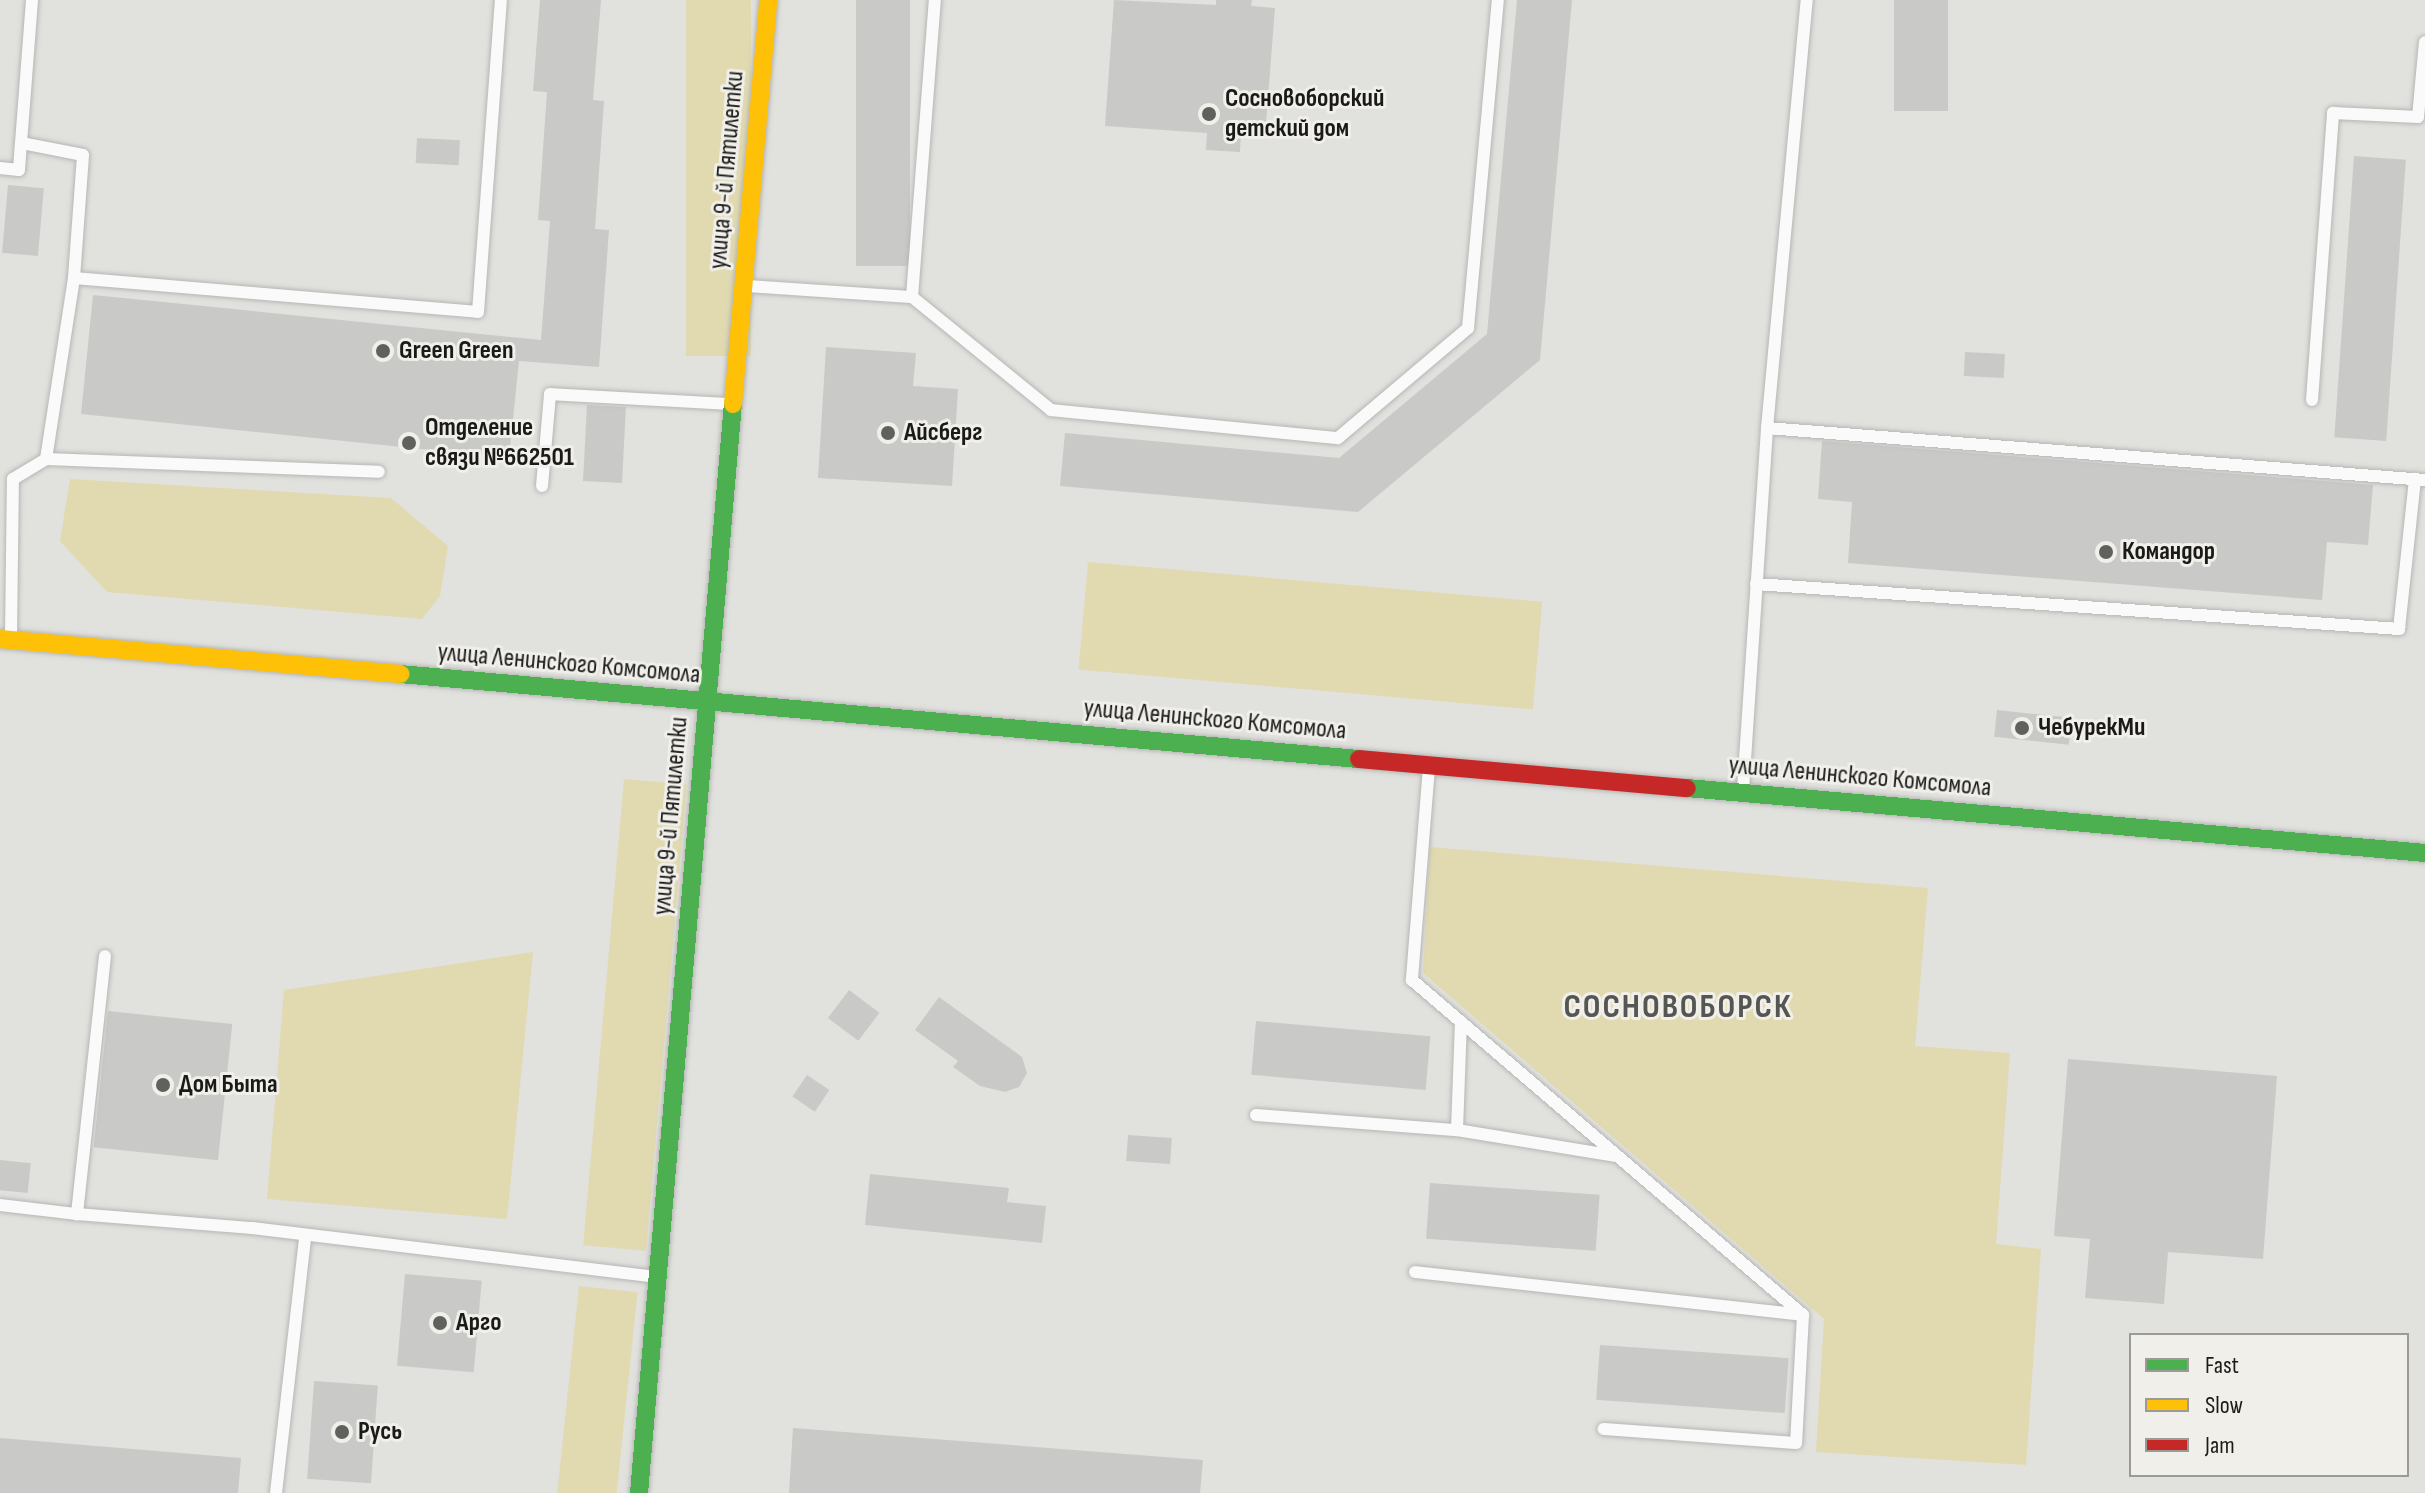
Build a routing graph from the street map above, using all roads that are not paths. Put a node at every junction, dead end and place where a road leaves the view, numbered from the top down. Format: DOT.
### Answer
graph roads {
  1 [pos="32,0"];
  2 [pos="501,0"];
  3 [pos="768,0"];
  4 [pos="935,0"];
  5 [pos="1498,0"];
  6 [pos="1807,0"];
  7 [pos="2425,42"];
  8 [pos="21,143"];
  9 [pos="0,168"];
  10 [pos="74,278"];
  11 [pos="743,286"];
  12 [pos="912,297"];
  13 [pos="2312,400"];
  14 [pos="733,404"];
  15 [pos="1767,428"];
  16 [pos="46,459"];
  17 [pos="379,472"];
  18 [pos="2420,479"];
  19 [pos="542,486"];
  20 [pos="1756,584"];
  21 [pos="5,640"];
  22 [pos="707,702"];
  23 [pos="1429,765"];
  24 [pos="1743,793"];
  25 [pos="2425,853"];
  26 [pos="105,956"];
  27 [pos="1461,1022"];
  28 [pos="1256,1115"];
  29 [pos="1457,1130"];
  30 [pos="1615,1156"];
  31 [pos="0,1205"];
  32 [pos="77,1214"];
  33 [pos="305,1237"];
  34 [pos="1415,1272"];
  35 [pos="658,1277"];
  36 [pos="1803,1315"];
  37 [pos="1604,1429"];
  38 [pos="276,1493"];
  39 [pos="639,1493"];
  1 -- 8 [label="lane"];
  2 -- 10 [label="lane"];
  3 -- 11 [label="main road, улица 9-й Пятилетки"];
  4 -- 12 [label="lane"];
  5 -- 12 [label="lane"];
  6 -- 15 [label="lane"];
  7 -- 13 [label="lane"];
  8 -- 9 [label="lane"];
  8 -- 10 [label="lane"];
  10 -- 16 [label="lane"];
  11 -- 12 [label="lane"];
  11 -- 14 [label="main road, улица 9-й Пятилетки"];
  14 -- 19 [label="lane"];
  14 -- 22 [label="main road, улица 9-й Пятилетки"];
  15 -- 18 [label="lane"];
  15 -- 20 [label="lane"];
  16 -- 17 [label="lane"];
  16 -- 21 [label="lane"];
  18 -- 20 [label="lane"];
  20 -- 24 [label="lane"];
  21 -- 22 [label="main road, улица Ленинского Комсомола"];
  22 -- 23 [label="main road, улица Ленинского Комсомола"];
  22 -- 35 [label="main road, улица 9-й Пятилетки"];
  23 -- 24 [label="main road, улица Ленинского Комсомола"];
  23 -- 27 [label="lane"];
  24 -- 25 [label="main road, улица Ленинского Комсомола"];
  26 -- 32 [label="lane"];
  27 -- 29 [label="lane"];
  27 -- 30 [label="lane"];
  28 -- 29 [label="lane"];
  29 -- 30 [label="lane"];
  30 -- 36 [label="lane"];
  31 -- 32 [label="lane"];
  32 -- 33 [label="lane"];
  33 -- 35 [label="lane"];
  33 -- 38 [label="lane"];
  34 -- 36 [label="lane"];
  35 -- 39 [label="main road, улица 9-й Пятилетки"];
  36 -- 37 [label="lane"];
}
